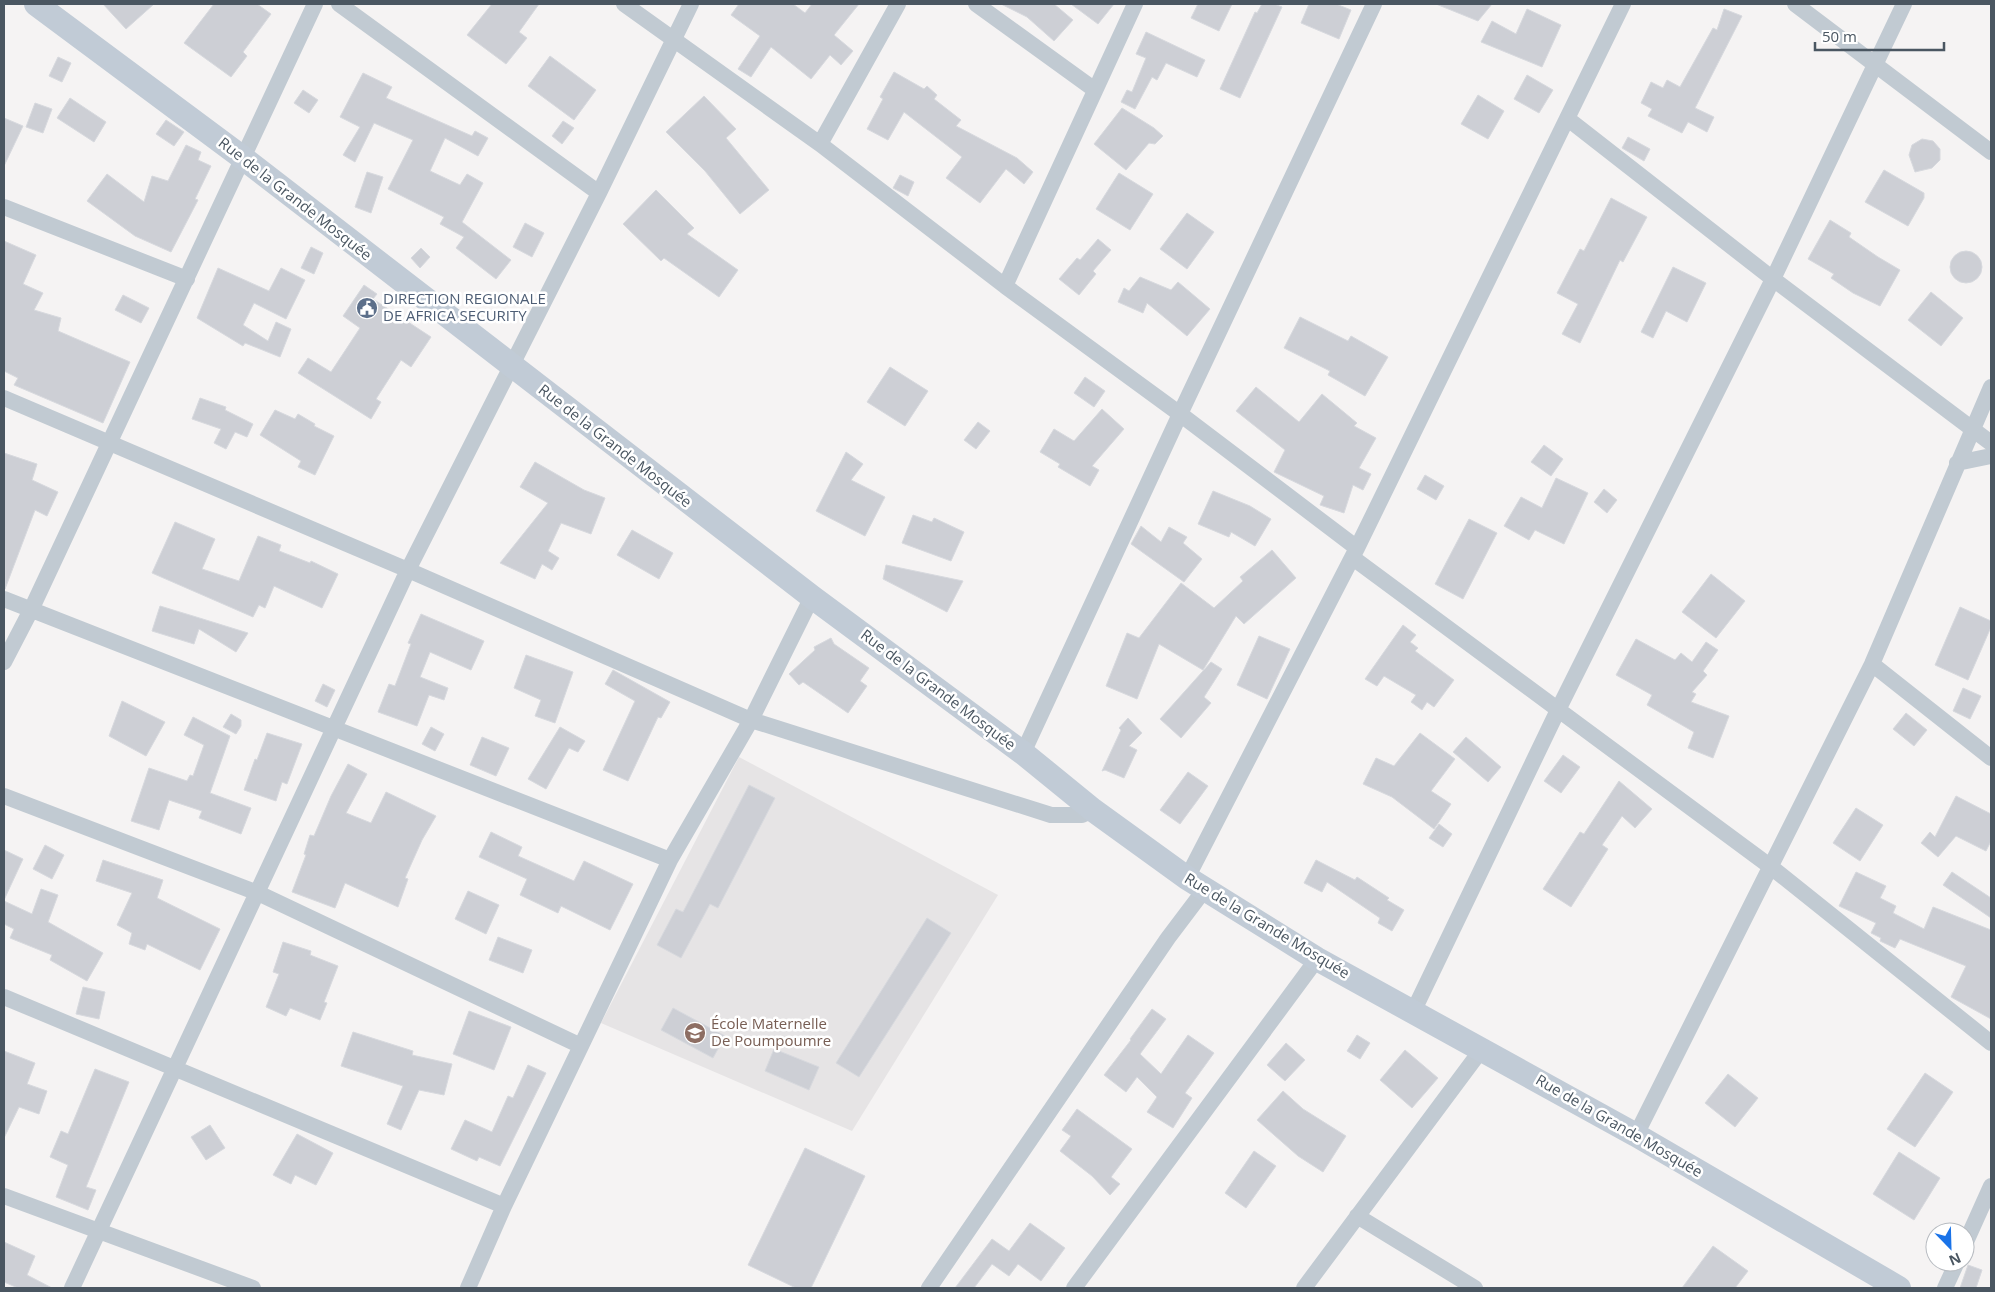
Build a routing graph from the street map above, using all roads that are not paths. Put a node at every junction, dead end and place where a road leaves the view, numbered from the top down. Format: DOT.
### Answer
graph roads {
  1 [pos="36,4"];
  2 [pos="315,4"];
  3 [pos="339,4"];
  4 [pos="624,4"];
  5 [pos="691,4"];
  6 [pos="898,4"];
  7 [pos="976,4"];
  8 [pos="1135,4"];
  9 [pos="1374,4"];
  10 [pos="1623,4"];
  11 [pos="1795,4"];
  12 [pos="1904,4"];
  13 [pos="674,41"];
  14 [pos="1874,64"];
  15 [pos="1095,90"];
  16 [pos="1568,119"];
  17 [pos="820,144"];
  18 [pos="1991,152"];
  19 [pos="243,158"];
  20 [pos="599,193"];
  21 [pos="4,207"];
  22 [pos="187,279"];
  23 [pos="1773,279"];
  24 [pos="1004,286"];
  25 [pos="511,366"];
  26 [pos="1991,387"];
  27 [pos="4,398"];
  28 [pos="1180,414"];
  29 [pos="1972,427"];
  30 [pos="109,442"];
  31 [pos="1991,443"];
  32 [pos="1991,456"];
  33 [pos="1957,463"];
  34 [pos="1355,553"];
  35 [pos="408,570"];
  36 [pos="812,597"];
  37 [pos="4,599"];
  38 [pos="31,610"];
  39 [pos="4,662"];
  40 [pos="1872,664"];
  41 [pos="1558,710"];
  42 [pos="751,720"];
  43 [pos="335,728"];
  44 [pos="1023,753"];
  45 [pos="1991,758"];
  46 [pos="4,796"];
  47 [pos="1093,810"];
  48 [pos="670,860"];
  49 [pos="1771,867"];
  50 [pos="1196,883"];
  51 [pos="258,893"];
  52 [pos="1317,959"];
  53 [pos="4,997"];
  54 [pos="1413,1012"];
  55 [pos="1991,1043"];
  56 [pos="581,1046"];
  57 [pos="1482,1050"];
  58 [pos="177,1068"];
  59 [pos="1636,1135"];
  60 [pos="1991,1186"];
  61 [pos="4,1196"];
  62 [pos="504,1206"];
  63 [pos="1357,1216"];
  64 [pos="1975,1222"];
  65 [pos="99,1232"];
  66 [pos="1952,1272"];
  67 [pos="72,1288"];
  68 [pos="253,1288"];
  69 [pos="468,1288"];
  70 [pos="929,1288"];
  71 [pos="1074,1288"];
  72 [pos="1304,1288"];
  73 [pos="1475,1288"];
  74 [pos="1899,1288"];
  75 [pos="1945,1288"];
  1 -- 19 [label="street, Rue de la Grande Mosquée"];
  2 -- 19 [label="street"];
  3 -- 20 [label="street"];
  4 -- 13 [label="street"];
  5 -- 13 [label="street"];
  6 -- 17 [label="street"];
  7 -- 15 [label="street"];
  8 -- 15 [label="street"];
  9 -- 28 [label="street"];
  10 -- 16 [label="street"];
  11 -- 14 [label="street"];
  12 -- 14 [label="street"];
  13 -- 17 [label="street"];
  13 -- 20 [label="street"];
  14 -- 18 [label="street"];
  14 -- 23 [label="street"];
  15 -- 24 [label="street"];
  16 -- 23 [label="street"];
  16 -- 34 [label="street"];
  17 -- 24 [label="street"];
  19 -- 22 [label="street"];
  19 -- 25 [label="street, Rue de la Grande Mosquée"];
  20 -- 25 [label="street"];
  21 -- 22 [label="street"];
  22 -- 30 [label="street"];
  23 -- 29 [label="street"];
  23 -- 41 [label="street"];
  24 -- 28 [label="street"];
  25 -- 35 [label="street"];
  25 -- 36 [label="street, Rue de la Grande Mosquée"];
  26 -- 29 [label="street"];
  27 -- 30 [label="street"];
  28 -- 34 [label="street"];
  28 -- 44 [label="street"];
  29 -- 31 [label="street"];
  29 -- 33 [label="street"];
  30 -- 35 [label="street"];
  30 -- 38 [label="street"];
  32 -- 33 [label="street"];
  33 -- 40 [label="street"];
  34 -- 41 [label="street"];
  34 -- 50 [label="street"];
  35 -- 42 [label="street"];
  35 -- 43 [label="street"];
  36 -- 42 [label="street"];
  36 -- 44 [label="street, Rue de la Grande Mosquée"];
  37 -- 38 [label="street"];
  38 -- 39 [label="street"];
  38 -- 43 [label="street"];
  40 -- 45 [label="street"];
  40 -- 49 [label="street"];
  41 -- 49 [label="street"];
  41 -- 54 [label="street"];
  42 -- 47 [label="street"];
  42 -- 48 [label="street"];
  43 -- 48 [label="street"];
  43 -- 51 [label="street"];
  44 -- 47 [label="street, Rue de la Grande Mosquée"];
  46 -- 51 [label="street"];
  47 -- 50 [label="street, Rue de la Grande Mosquée"];
  48 -- 56 [label="street"];
  49 -- 55 [label="street"];
  49 -- 59 [label="street"];
  50 -- 52 [label="street, Rue de la Grande Mosquée"];
  50 -- 70 [label="street"];
  51 -- 56 [label="street"];
  51 -- 58 [label="street"];
  52 -- 54 [label="street, Rue de la Grande Mosquée"];
  52 -- 71 [label="street"];
  53 -- 58 [label="street"];
  54 -- 57 [label="street, Rue de la Grande Mosquée"];
  56 -- 62 [label="street"];
  57 -- 59 [label="street, Rue de la Grande Mosquée"];
  57 -- 63 [label="street"];
  58 -- 62 [label="street"];
  58 -- 65 [label="street"];
  59 -- 74 [label="street, Rue de la Grande Mosquée"];
  60 -- 64 [label="street"];
  61 -- 65 [label="street"];
  62 -- 69 [label="street"];
  63 -- 72 [label="street"];
  63 -- 73 [label="street"];
  65 -- 67 [label="street"];
  65 -- 68 [label="street"];
  66 -- 75 [label="street"];
}
